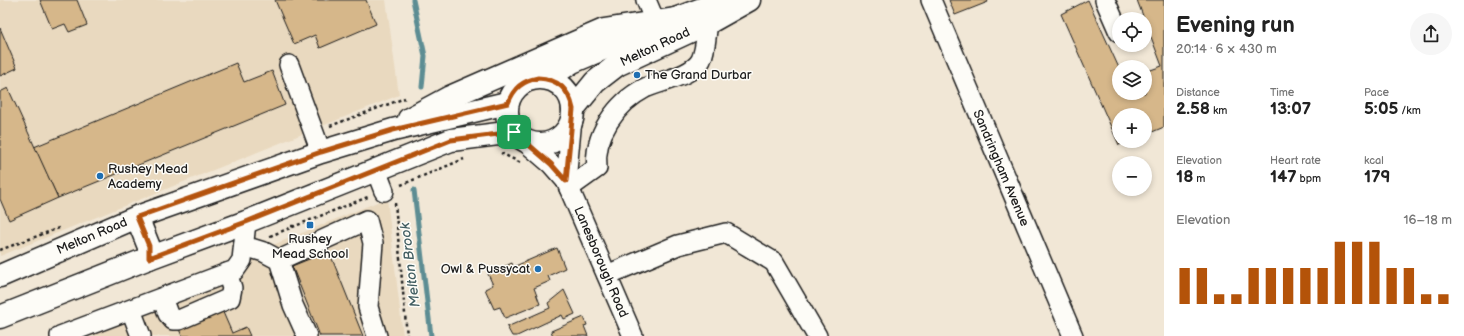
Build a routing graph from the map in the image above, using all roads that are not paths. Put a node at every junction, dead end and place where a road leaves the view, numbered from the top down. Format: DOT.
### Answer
graph roads {
  1 [pos="646,0"];
  2 [pos="728,0"];
  3 [pos="749,0"];
  4 [pos="931,0"];
  5 [pos="1105,0"];
  6 [pos="1112,16"];
  7 [pos="662,22"];
  8 [pos="708,23"];
  9 [pos="289,65"];
  10 [pos="548,78"];
  11 [pos="508,103"];
  12 [pos="573,114"];
  13 [pos="393,130"];
  14 [pos="518,135"];
  15 [pos="321,152"];
  16 [pos="376,170"];
  17 [pos="568,185"];
  18 [pos="390,189"];
  19 [pos="137,217"];
  20 [pos="246,222"];
  21 [pos="244,246"];
  22 [pos="149,258"];
  23 [pos="279,260"];
  24 [pos="227,273"];
  25 [pos="607,275"];
  26 [pos="0,276"];
  27 [pos="162,298"];
  28 [pos="130,310"];
  29 [pos="0,317"];
  30 [pos="60,336"];
  31 [pos="141,336"];
  32 [pos="307,336"];
  33 [pos="377,336"];
  34 [pos="633,336"];
  35 [pos="817,336"];
  36 [pos="1073,336"];
  1 -- 7 [label="street"];
  2 -- 7 [label="main road, Melton Road"];
  3 -- 8 [label="main road, Melton Road"];
  4 -- 36 [label="street, Sandringham Avenue"];
  5 -- 6 [label="street"];
  7 -- 10 [label="main road, Melton Road"];
  7 -- 13 [label="main road"];
  8 -- 12 [label="main road, Melton Road"];
  8 -- 17 [label="street"];
  9 -- 15 [label="street"];
  10 -- 11 [label="main road"];
  10 -- 12 [label="main road"];
  11 -- 13 [label="main road, Melton Road"];
  11 -- 14 [label="main road"];
  12 -- 14 [label="main road"];
  12 -- 17 [label="street, Lanesborough Road"];
  13 -- 15 [label="main road, Melton Road"];
  14 -- 16 [label="main road"];
  14 -- 17 [label="street, Lanesborough Road"];
  15 -- 19 [label="main road, Melton Road"];
  16 -- 18 [label="street"];
  16 -- 20 [label="main road"];
  17 -- 25 [label="street, Lanesborough Road"];
  19 -- 22 [label="main road"];
  19 -- 26 [label="main road, Melton Road"];
  20 -- 21 [label="street"];
  20 -- 22 [label="main road"];
  21 -- 23 [label="street"];
  21 -- 24 [label="street"];
  22 -- 29 [label="main road"];
  23 -- 32 [label="street"];
  23 -- 33 [label="street"];
  24 -- 27 [label="street"];
  24 -- 27 [label="street"];
  25 -- 34 [label="street, Lanesborough Road"];
  25 -- 35 [label="street"];
  27 -- 28 [label="street"];
  28 -- 30 [label="street"];
  28 -- 31 [label="street"];
}
